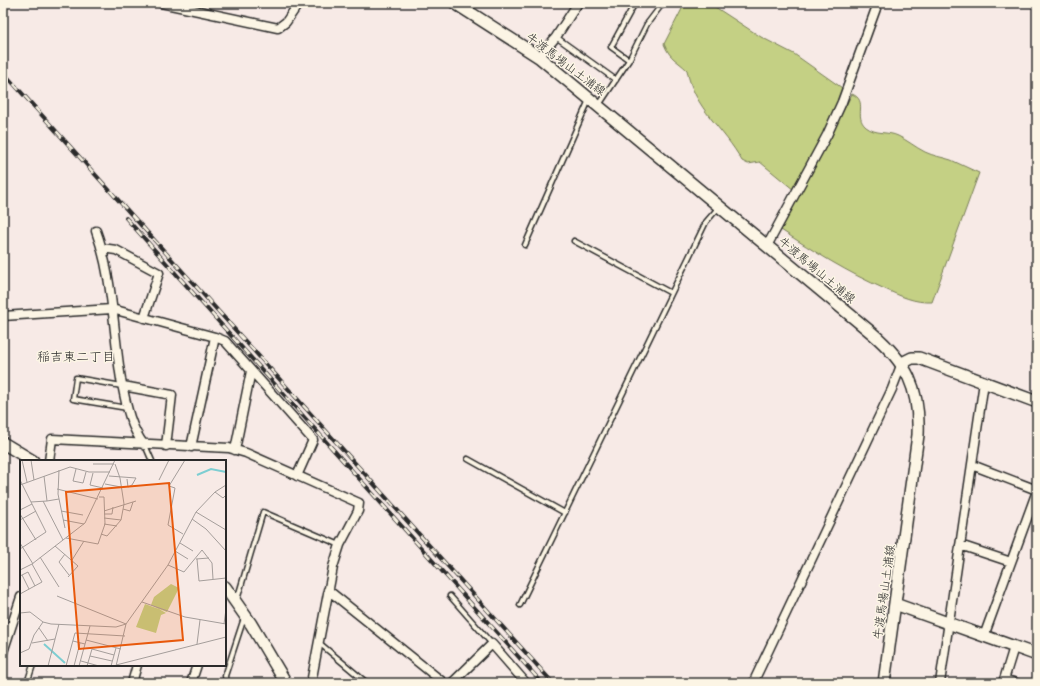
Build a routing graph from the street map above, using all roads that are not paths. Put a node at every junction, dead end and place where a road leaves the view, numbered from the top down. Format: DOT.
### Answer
graph roads {
  1 [pos="161,3"];
  2 [pos="299,3"];
  3 [pos="454,3"];
  4 [pos="578,3"];
  5 [pos="635,3"];
  6 [pos="662,3"];
  7 [pos="878,3"];
  8 [pos="556,37"];
  9 [pos="539,57"];
  10 [pos="629,60"];
  11 [pos="616,80"];
  12 [pos="590,98"];
  13 [pos="599,105"];
  14 [pos="719,207"];
  15 [pos="96,231"];
  16 [pos="574,241"];
  17 [pos="525,245"];
  18 [pos="767,246"];
  19 [pos="102,248"];
  20 [pos="671,293"];
  21 [pos="112,309"];
  22 [pos="3,316"];
  23 [pos="144,318"];
  24 [pos="215,337"];
  25 [pos="902,363"];
  26 [pos="251,371"];
  27 [pos="984,382"];
  28 [pos="122,386"];
  29 [pos="1037,402"];
  30 [pos="126,408"];
  31 [pos="3,443"];
  32 [pos="144,445"];
  33 [pos="166,446"];
  34 [pos="191,447"];
  35 [pos="235,450"];
  36 [pos="468,459"];
  37 [pos="31,460"];
  38 [pos="49,460"];
  39 [pos="152,460"];
  40 [pos="972,465"];
  41 [pos="297,476"];
  42 [pos="1037,491"];
  43 [pos="565,513"];
  44 [pos="340,545"];
  45 [pos="960,545"];
  46 [pos="1011,562"];
  47 [pos="226,588"];
  48 [pos="328,590"];
  49 [pos="450,596"];
  50 [pos="20,600"];
  51 [pos="237,602"];
  52 [pos="895,604"];
  53 [pos="520,605"];
  54 [pos="245,615"];
  55 [pos="949,624"];
  56 [pos="984,636"];
  57 [pos="318,642"];
  58 [pos="492,644"];
  59 [pos="1014,647"];
  60 [pos="3,652"];
  61 [pos="1037,655"];
  62 [pos="33,666"];
  63 [pos="137,666"];
  64 [pos="197,666"];
  65 [pos="1004,681"];
  66 [pos="27,683"];
  67 [pos="132,683"];
  68 [pos="191,683"];
  69 [pos="226,683"];
  70 [pos="286,683"];
  71 [pos="311,683"];
  72 [pos="367,683"];
  73 [pos="444,683"];
  74 [pos="452,683"];
  75 [pos="526,683"];
  76 [pos="753,683"];
  77 [pos="884,683"];
  78 [pos="940,683"];
  79 [pos="1016,683"];
  1 -- 2 [label="street"];
  3 -- 9 [label="main road, 牛渡馬場山土浦線"];
  4 -- 8 [label="street"];
  5 -- 10 [label="lane"];
  6 -- 10 [label="lane"];
  7 -- 18 [label="street"];
  8 -- 9 [label="street"];
  8 -- 11 [label="lane"];
  9 -- 12 [label="main road, 牛渡馬場山土浦線"];
  10 -- 11 [label="lane"];
  11 -- 13 [label="lane"];
  12 -- 13 [label="main road, 牛渡馬場山土浦線"];
  12 -- 17 [label="lane"];
  13 -- 14 [label="main road, 牛渡馬場山土浦線"];
  14 -- 18 [label="main road, 牛渡馬場山土浦線"];
  14 -- 20 [label="lane"];
  15 -- 19 [label="street"];
  16 -- 20 [label="lane"];
  18 -- 25 [label="main road, 牛渡馬場山土浦線"];
  19 -- 21 [label="street"];
  19 -- 23 [label="street"];
  20 -- 43 [label="lane"];
  21 -- 22 [label="street"];
  21 -- 23 [label="street"];
  21 -- 28 [label="street"];
  23 -- 24 [label="street"];
  24 -- 26 [label="street"];
  24 -- 34 [label="street"];
  25 -- 27 [label="main road"];
  25 -- 52 [label="main road, 牛渡馬場山土浦線"];
  25 -- 76 [label="street"];
  26 -- 35 [label="street"];
  26 -- 41 [label="street"];
  27 -- 29 [label="main road"];
  27 -- 40 [label="street"];
  28 -- 30 [label="street"];
  28 -- 30 [label="lane"];
  28 -- 33 [label="street"];
  30 -- 32 [label="street"];
  31 -- 37 [label="main road"];
  32 -- 33 [label="street"];
  32 -- 38 [label="street"];
  32 -- 39 [label="lane"];
  33 -- 34 [label="street"];
  34 -- 35 [label="street"];
  35 -- 41 [label="street"];
  36 -- 43 [label="lane"];
  40 -- 42 [label="street"];
  40 -- 45 [label="street"];
  41 -- 44 [label="street"];
  42 -- 46 [label="street"];
  43 -- 53 [label="lane"];
  44 -- 48 [label="street"];
  44 -- 51 [label="lane"];
  45 -- 46 [label="street"];
  45 -- 55 [label="street"];
  46 -- 56 [label="street"];
  47 -- 51 [label="main road"];
  48 -- 57 [label="street"];
  48 -- 73 [label="street"];
  49 -- 58 [label="lane"];
  50 -- 60 [label="street"];
  51 -- 54 [label="main road"];
  52 -- 55 [label="main road"];
  52 -- 77 [label="main road, 牛渡馬場山土浦線"];
  54 -- 69 [label="lane"];
  54 -- 70 [label="main road"];
  55 -- 56 [label="main road"];
  55 -- 78 [label="street"];
  56 -- 59 [label="main road"];
  57 -- 71 [label="street"];
  57 -- 72 [label="lane"];
  58 -- 74 [label="street"];
  58 -- 75 [label="street"];
  59 -- 61 [label="main road"];
  59 -- 65 [label="street"];
  62 -- 66 [label="lane"];
  63 -- 67 [label="street"];
  64 -- 68 [label="street"];
  65 -- 79 [label="street"];
}
